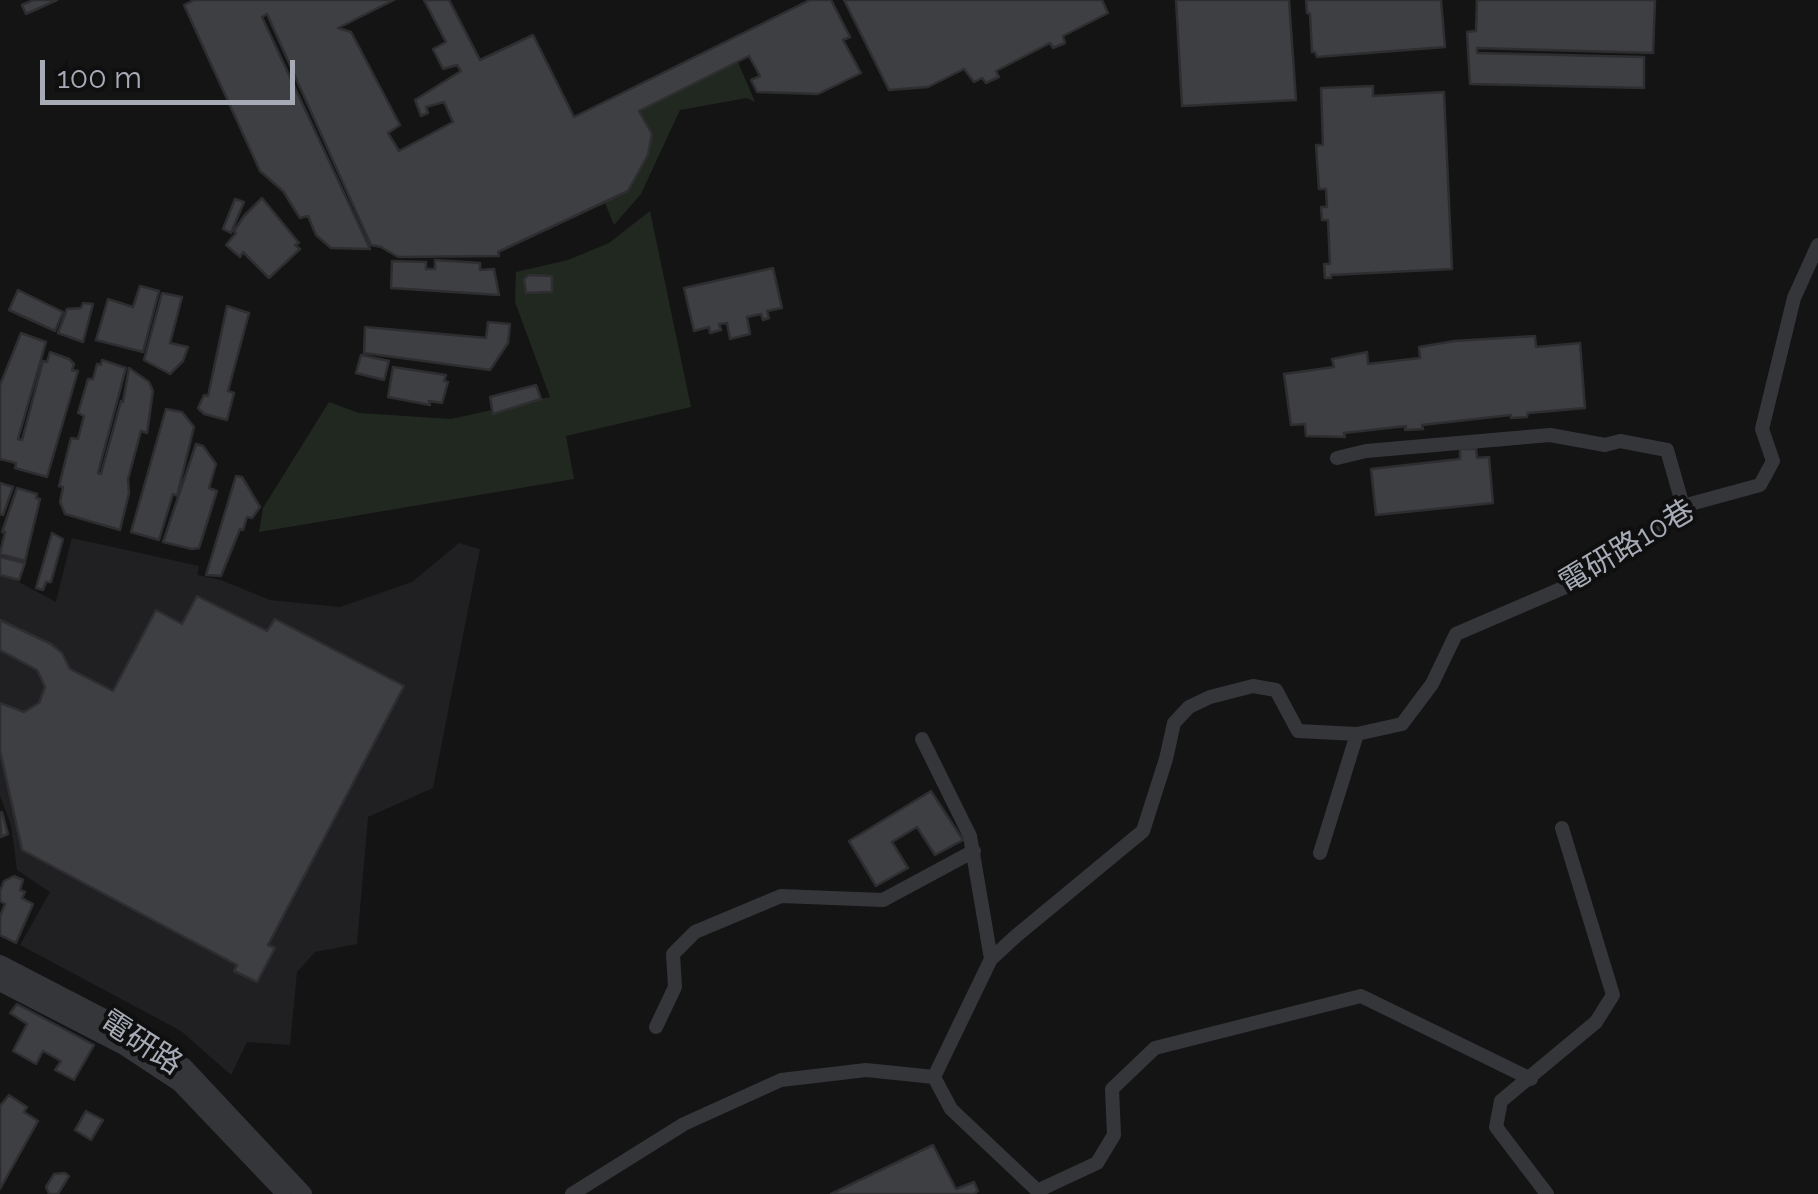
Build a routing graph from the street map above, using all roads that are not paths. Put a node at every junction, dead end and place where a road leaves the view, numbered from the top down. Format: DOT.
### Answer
graph roads {
  1 [pos="1818,246"];
  2 [pos="1337,458"];
  3 [pos="1683,506"];
  4 [pos="1357,734"];
  5 [pos="922,738"];
  6 [pos="1562,828"];
  7 [pos="974,851"];
  8 [pos="1320,852"];
  9 [pos="992,960"];
  10 [pos="0,964"];
  11 [pos="0,982"];
  12 [pos="656,1026"];
  13 [pos="934,1077"];
  14 [pos="1531,1079"];
  15 [pos="1040,1192"];
  16 [pos="286,1194"];
  17 [pos="302,1194"];
  18 [pos="572,1194"];
  19 [pos="1547,1194"];
  1 -- 3 [label="street, 電研路10巷"];
  2 -- 3 [label="street"];
  3 -- 4 [label="street, 電研路10巷"];
  4 -- 8 [label="street"];
  4 -- 9 [label="street, 電研路10巷"];
  5 -- 7 [label="street"];
  6 -- 14 [label="street"];
  7 -- 9 [label="street"];
  7 -- 12 [label="street"];
  9 -- 13 [label="street, 電研路10巷"];
  10 -- 17 [label="street, 電研路"];
  11 -- 16 [label="street, 電研路"];
  13 -- 15 [label="street"];
  13 -- 18 [label="street"];
  14 -- 15 [label="street"];
  14 -- 19 [label="street"];
}
